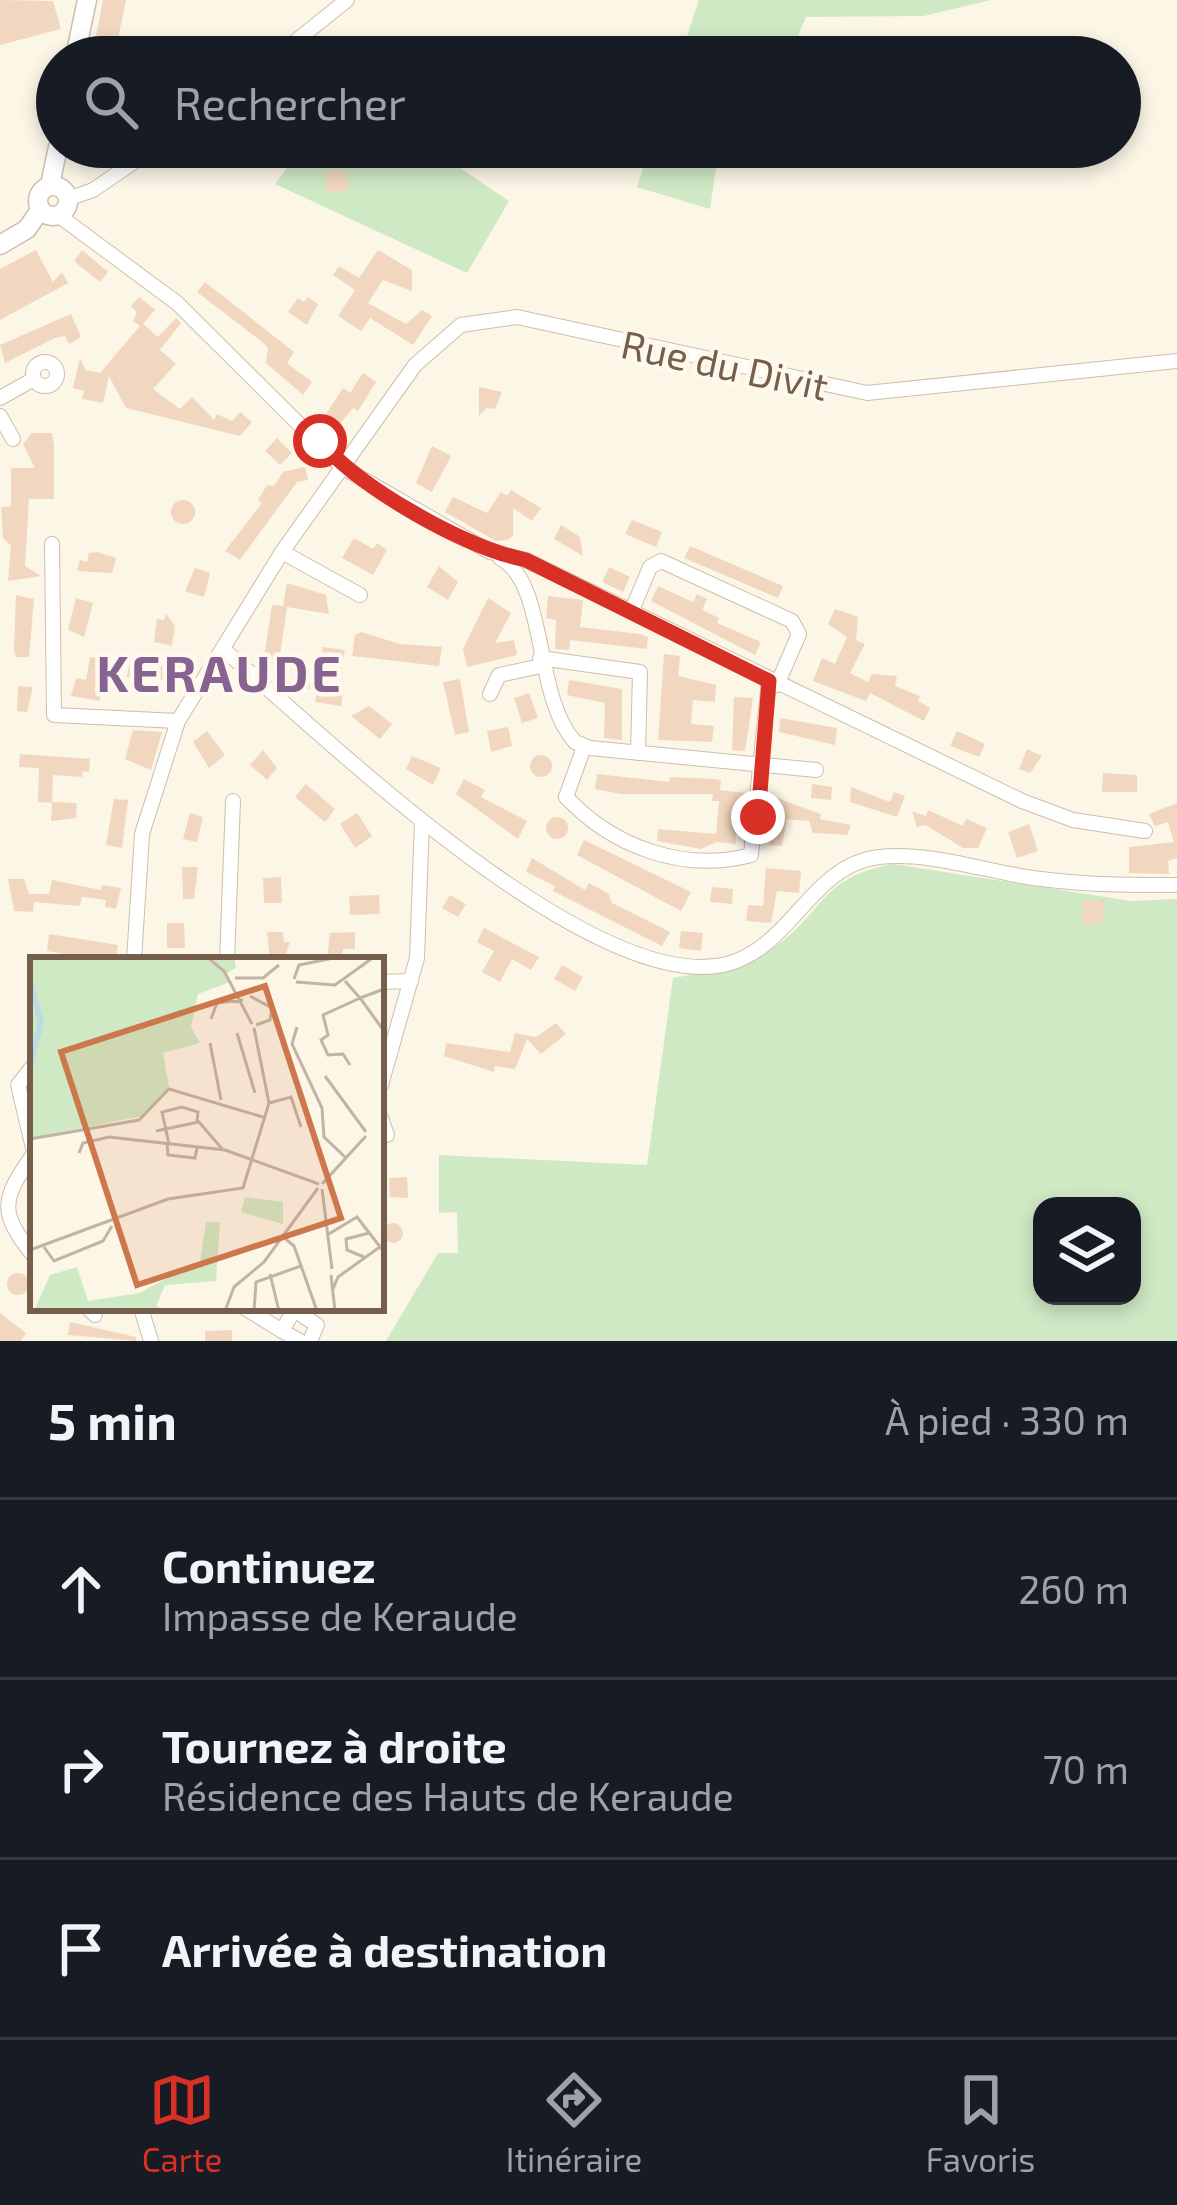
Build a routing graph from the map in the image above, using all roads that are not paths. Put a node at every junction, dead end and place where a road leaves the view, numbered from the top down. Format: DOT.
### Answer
graph roads {
  1 [pos="87,0"];
  2 [pos="338,2"];
  3 [pos="79,36"];
  4 [pos="300,36"];
  5 [pos="54,168"];
  6 [pos="125,168"];
  7 [pos="56,208"];
  8 [pos="0,245"];
  9 [pos="1177,361"];
  10 [pos="34,379"];
  11 [pos="0,398"];
  12 [pos="0,416"];
  13 [pos="13,440"];
  14 [pos="342,467"];
  15 [pos="52,544"];
  16 [pos="282,552"];
  17 [pos="490,552"];
  18 [pos="359,595"];
  19 [pos="632,610"];
  20 [pos="223,649"];
  21 [pos="540,662"];
  22 [pos="773,683"];
  23 [pos="490,694"];
  24 [pos="178,721"];
  25 [pos="584,747"];
  26 [pos="638,753"];
  27 [pos="762,766"];
  28 [pos="816,770"];
  29 [pos="233,801"];
  30 [pos="422,821"];
  31 [pos="1145,832"];
  32 [pos="1177,885"];
  33 [pos="134,957"];
  34 [pos="227,957"];
  35 [pos="411,981"];
  36 [pos="384,982"];
  37 [pos="30,1070"];
  38 [pos="384,1075"];
  39 [pos="384,1128"];
  40 [pos="386,1135"];
  41 [pos="30,1139"];
  42 [pos="30,1156"];
  43 [pos="30,1251"];
  44 [pos="142,1311"];
  45 [pos="250,1311"];
  46 [pos="293,1311"];
  47 [pos="297,1311"];
  48 [pos="282,1331"];
  49 [pos="151,1341"];
  50 [pos="299,1341"];
  51 [pos="310,1341"];
  1 -- 3 [label="street"];
  2 -- 4 [label="street"];
  5 -- 7 [label="street"];
  6 -- 7 [label="street"];
  7 -- 8 [label="street"];
  7 -- 14 [label="street"];
  9 -- 14 [label="street, Rue du Divit"];
  10 -- 11 [label="street"];
  12 -- 13 [label="street"];
  14 -- 16 [label="street, Rue du Divit"];
  14 -- 17 [label="street"];
  15 -- 24 [label="street"];
  16 -- 18 [label="street"];
  16 -- 20 [label="street, Rue du Divit"];
  17 -- 19 [label="street"];
  17 -- 21 [label="street"];
  19 -- 22 [label="street"];
  19 -- 22 [label="street"];
  20 -- 24 [label="street, Rue du Divit"];
  20 -- 30 [label="street"];
  21 -- 23 [label="street"];
  21 -- 25 [label="street"];
  21 -- 26 [label="street"];
  22 -- 27 [label="street"];
  22 -- 31 [label="street"];
  24 -- 33 [label="street, Rue du Divit"];
  25 -- 26 [label="street"];
  25 -- 27 [label="street"];
  26 -- 27 [label="street"];
  27 -- 28 [label="street"];
  29 -- 34 [label="street"];
  30 -- 32 [label="street"];
  30 -- 35 [label="street"];
  35 -- 36 [label="street"];
  35 -- 38 [label="street"];
  37 -- 41 [label="street"];
  39 -- 40 [label="street"];
  42 -- 43 [label="street"];
  44 -- 49 [label="street"];
  45 -- 48 [label="street"];
  46 -- 48 [label="street"];
  47 -- 51 [label="street"];
  48 -- 50 [label="street"];
}
